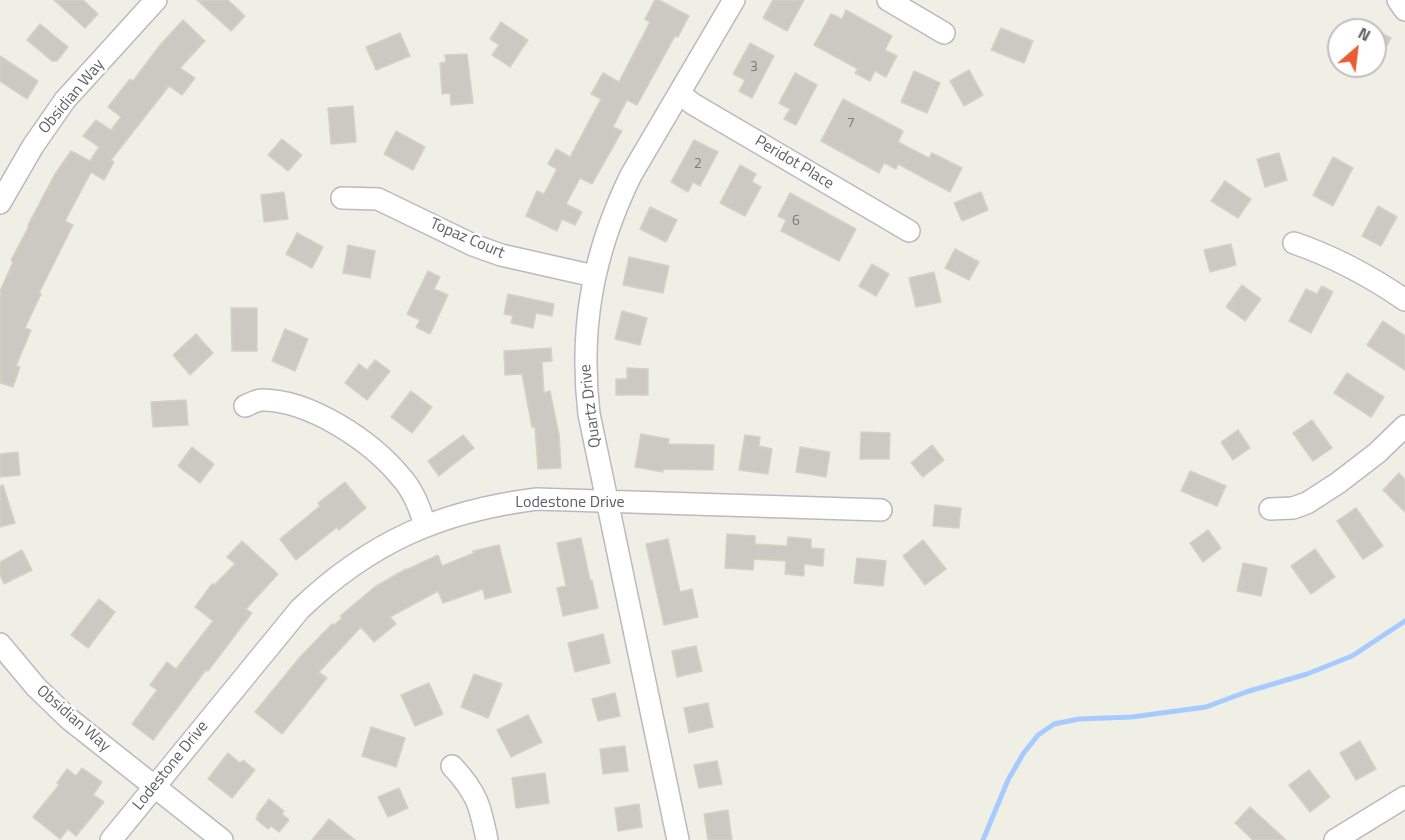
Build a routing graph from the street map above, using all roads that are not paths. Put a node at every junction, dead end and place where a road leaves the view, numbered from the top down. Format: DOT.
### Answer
graph roads {
  1 [pos="156,0"];
  2 [pos="734,0"];
  3 [pos="888,0"];
  4 [pos="1398,0"];
  5 [pos="1405,10"];
  6 [pos="944,33"];
  7 [pos="680,94"];
  8 [pos="342,198"];
  9 [pos="0,203"];
  10 [pos="909,231"];
  11 [pos="1294,243"];
  12 [pos="594,276"];
  13 [pos="1405,300"];
  14 [pos="245,406"];
  15 [pos="1405,426"];
  16 [pos="606,502"];
  17 [pos="1270,509"];
  18 [pos="881,510"];
  19 [pos="425,525"];
  20 [pos="2,652"];
  21 [pos="452,766"];
  22 [pos="154,786"];
  23 [pos="1405,797"];
  24 [pos="111,840"];
  25 [pos="222,840"];
  26 [pos="487,840"];
  27 [pos="678,840"];
  28 [pos="1335,840"];
  1 -- 9 [label="street, Obsidian Way"];
  2 -- 7 [label="street, Quartz Drive"];
  3 -- 6 [label="street"];
  4 -- 5 [label="street"];
  7 -- 10 [label="street, Peridot Place"];
  7 -- 12 [label="street, Quartz Drive"];
  8 -- 12 [label="street, Topaz Court"];
  11 -- 13 [label="street"];
  12 -- 16 [label="street, Quartz Drive"];
  14 -- 19 [label="street"];
  15 -- 17 [label="street"];
  16 -- 18 [label="street, Lodestone Drive"];
  16 -- 19 [label="street, Lodestone Drive"];
  16 -- 27 [label="street, Quartz Drive"];
  19 -- 22 [label="street, Lodestone Drive"];
  20 -- 22 [label="street, Obsidian Way"];
  21 -- 26 [label="street"];
  22 -- 24 [label="street, Lodestone Drive"];
  22 -- 25 [label="street, Obsidian Way"];
  23 -- 28 [label="street"];
}
